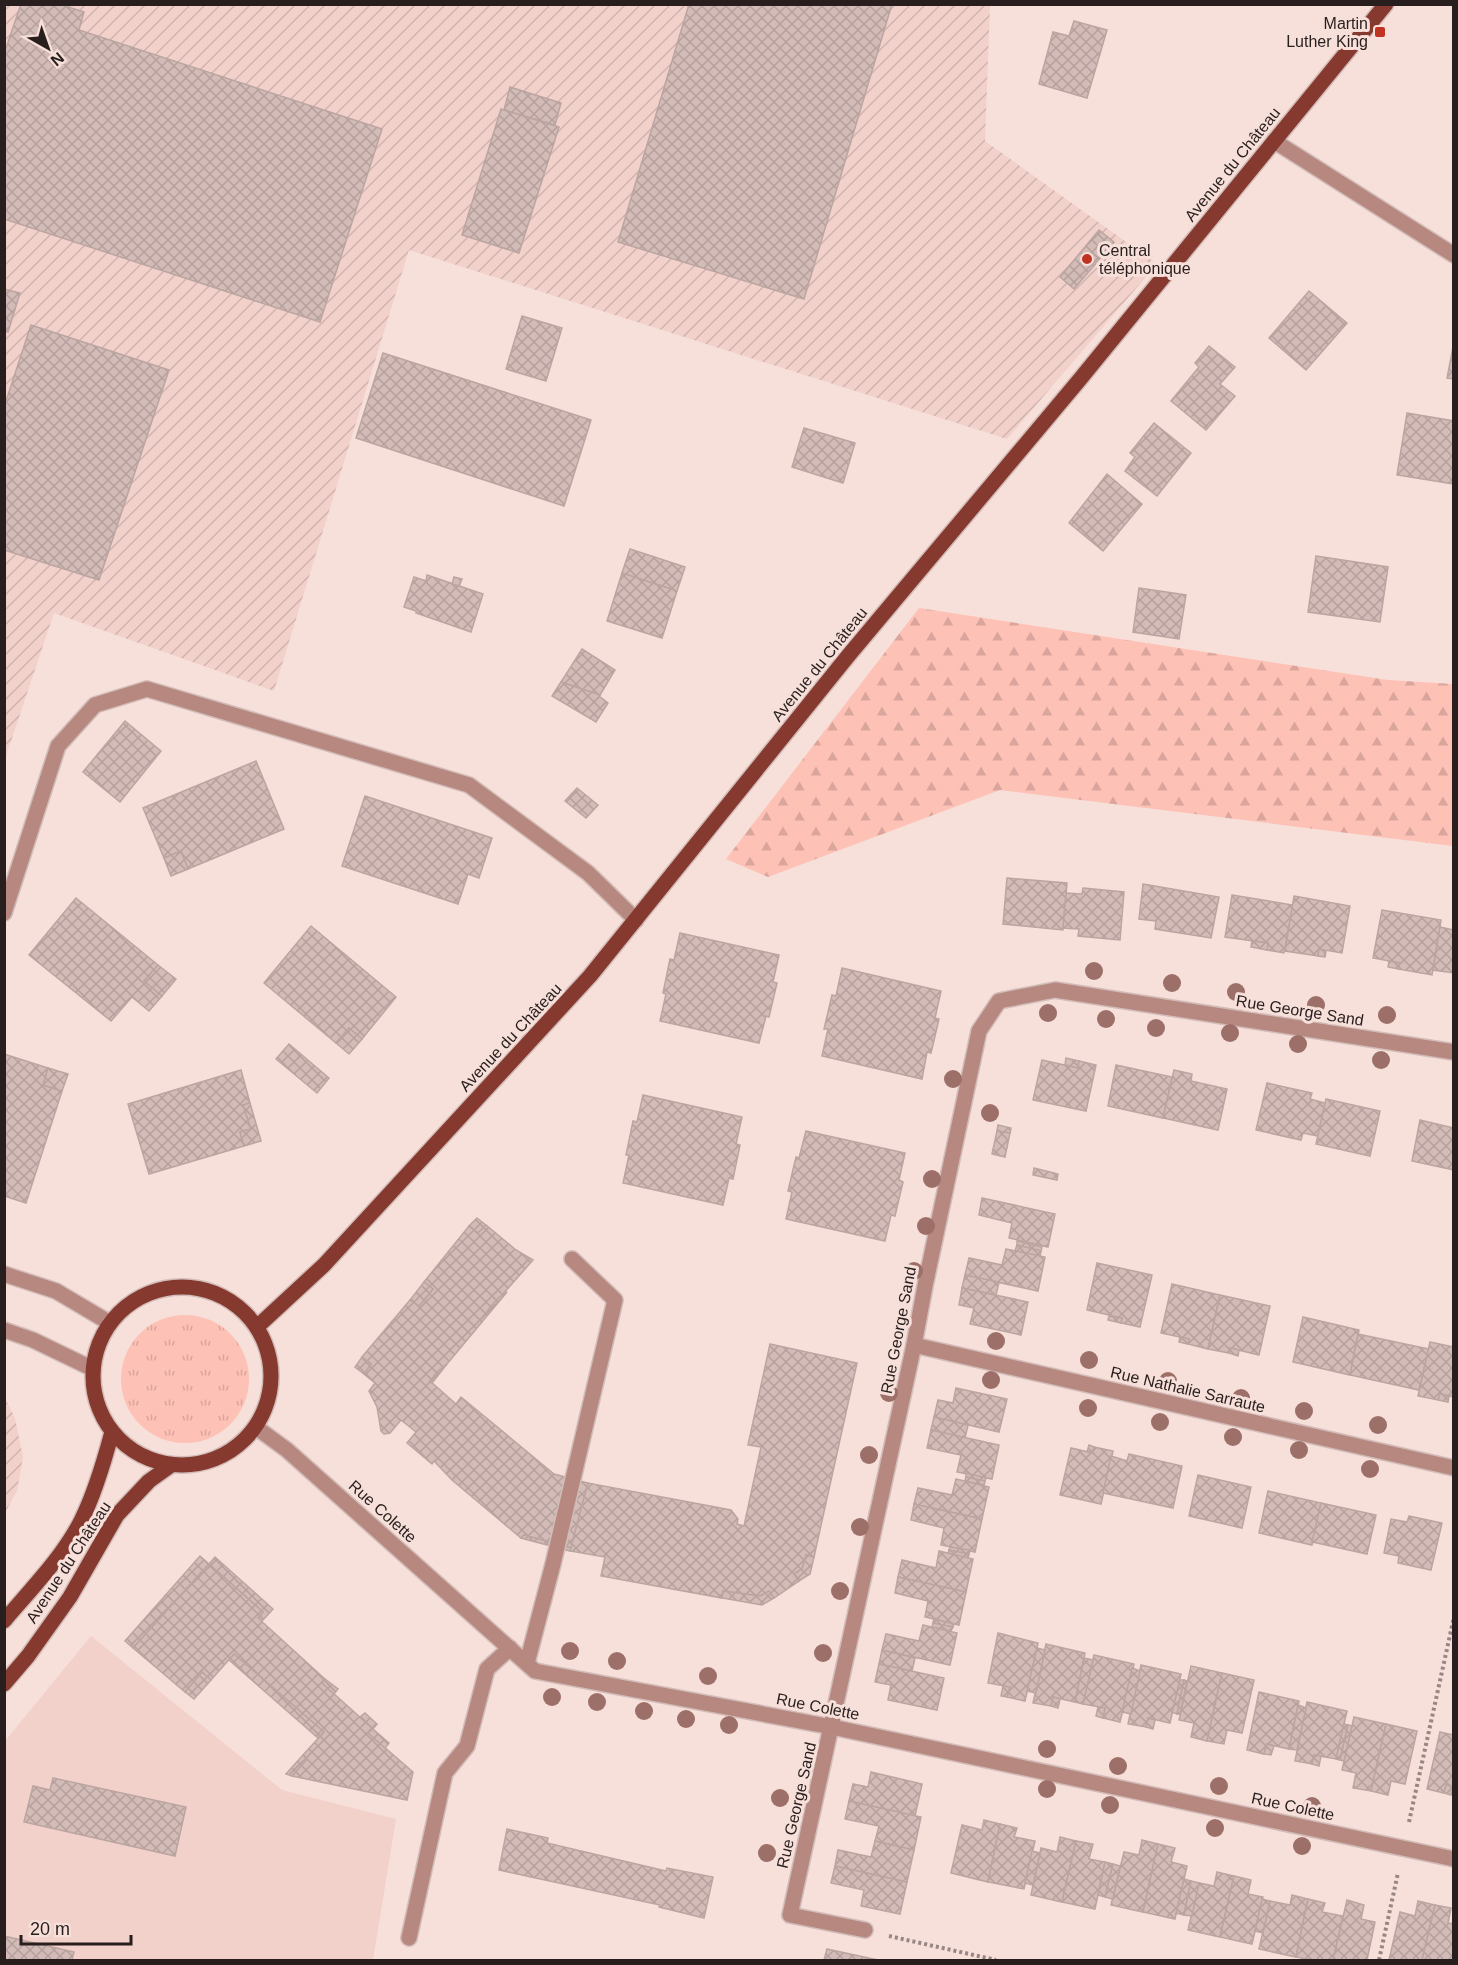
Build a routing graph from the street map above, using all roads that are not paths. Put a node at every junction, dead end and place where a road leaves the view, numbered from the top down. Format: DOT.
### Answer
graph roads {
  1 [pos="1386,4"];
  2 [pos="1274,141"];
  3 [pos="1454,255"];
  4 [pos="4,913"];
  5 [pos="636,920"];
  6 [pos="1454,1052"];
  7 [pos="572,1259"];
  8 [pos="4,1274"];
  9 [pos="110,1323"];
  10 [pos="258,1326"];
  11 [pos="4,1330"];
  12 [pos="914,1345"];
  13 [pos="93,1369"];
  14 [pos="257,1428"];
  15 [pos="112,1432"];
  16 [pos="170,1466"];
  17 [pos="1454,1467"];
  18 [pos="4,1621"];
  19 [pos="510,1648"];
  20 [pos="526,1663"];
  21 [pos="4,1684"];
  22 [pos="832,1727"];
  23 [pos="1454,1859"];
  24 [pos="865,1930"];
  25 [pos="409,1938"];
  1 -- 2 [label="main road, Avenue du Château"];
  2 -- 3 [label="street"];
  2 -- 5 [label="main road, Avenue du Château"];
  4 -- 5 [label="street"];
  5 -- 10 [label="main road, Avenue du Château"];
  6 -- 12 [label="street, Rue George Sand"];
  7 -- 20 [label="street"];
  8 -- 9 [label="street"];
  9 -- 10 [label="main road"];
  9 -- 13 [label="main road"];
  10 -- 14 [label="main road"];
  11 -- 13 [label="street"];
  12 -- 17 [label="street, Rue Nathalie Sarraute"];
  12 -- 22 [label="street, Rue George Sand"];
  13 -- 15 [label="main road"];
  14 -- 16 [label="main road"];
  14 -- 19 [label="street, Rue Colette"];
  15 -- 16 [label="main road"];
  15 -- 18 [label="main road, Avenue du Château"];
  16 -- 21 [label="main road, Avenue du Château"];
  19 -- 20 [label="street, Rue Colette"];
  19 -- 25 [label="street"];
  20 -- 22 [label="street, Rue Colette"];
  22 -- 23 [label="street, Rue Colette"];
  22 -- 24 [label="street, Rue George Sand"];
}
